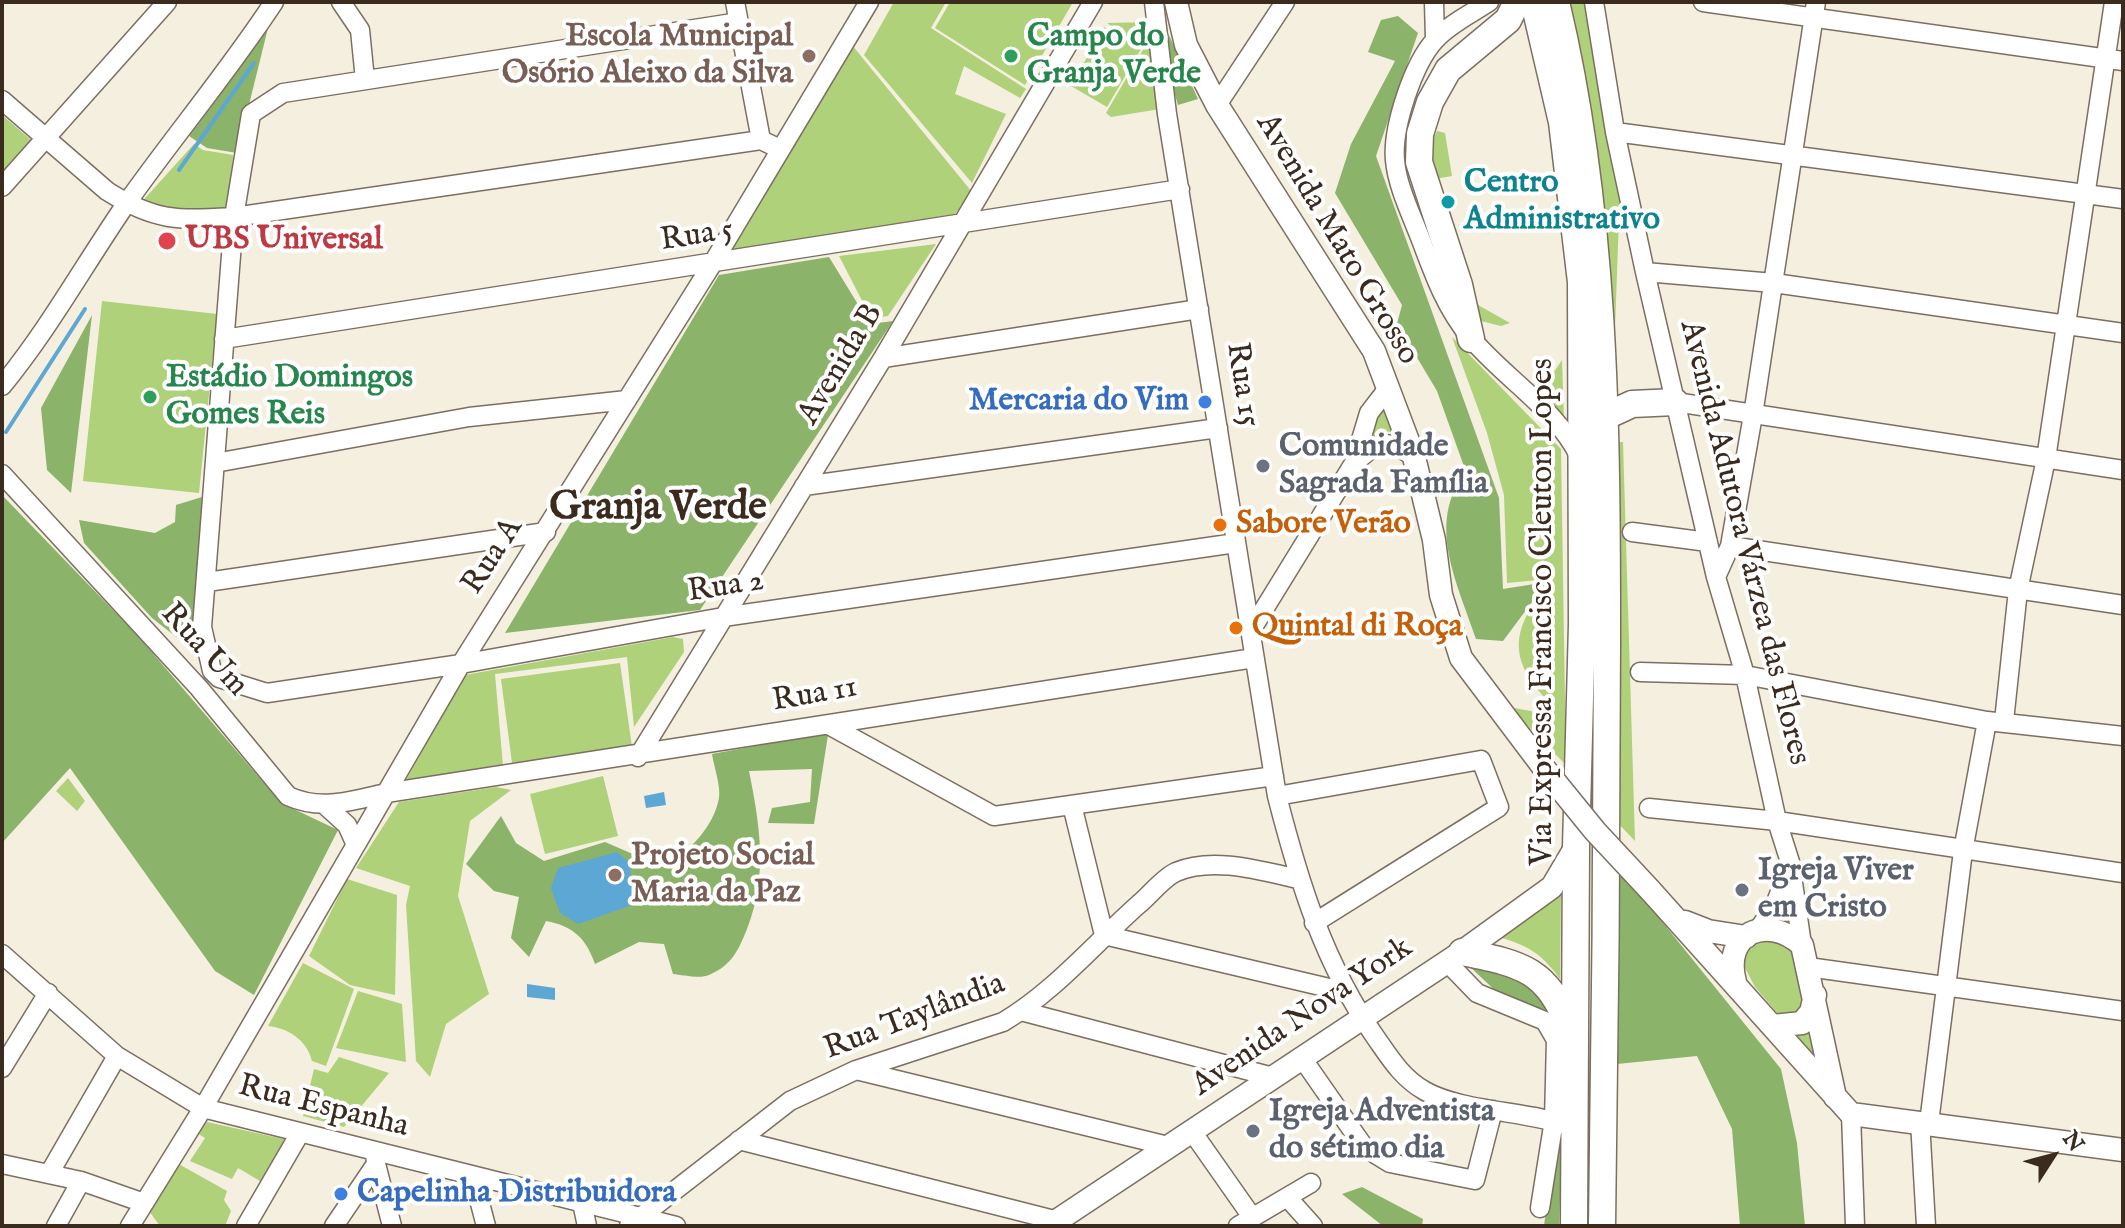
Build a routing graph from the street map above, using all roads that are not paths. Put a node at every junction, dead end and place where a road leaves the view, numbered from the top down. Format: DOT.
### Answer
graph roads {
  1 [pos="167,2"];
  2 [pos="274,2"];
  3 [pos="341,2"];
  4 [pos="735,2"];
  5 [pos="869,2"];
  6 [pos="1093,2"];
  7 [pos="1154,2"];
  8 [pos="1176,2"];
  9 [pos="1285,2"];
  10 [pos="1434,2"];
  11 [pos="1489,2"];
  12 [pos="1517,2"];
  13 [pos="1534,2"];
  14 [pos="1556,2"];
  15 [pos="1594,2"];
  16 [pos="1703,2"];
  17 [pos="2114,2"];
  18 [pos="1815,9"];
  19 [pos="739,22"];
  20 [pos="1435,40"];
  21 [pos="2114,60"];
  22 [pos="365,80"];
  23 [pos="2,100"];
  24 [pos="1217,105"];
  25 [pos="1615,132"];
  26 [pos="45,139"];
  27 [pos="761,140"];
  28 [pos="780,149"];
  29 [pos="1791,156"];
  30 [pos="2,187"];
  31 [pos="1180,189"];
  32 [pos="2083,193"];
  33 [pos="2123,199"];
  34 [pos="127,204"];
  35 [pos="234,217"];
  36 [pos="958,226"];
  37 [pos="711,266"];
  38 [pos="1645,272"];
  39 [pos="1774,283"];
  40 [pos="1199,309"];
  41 [pos="2067,325"];
  42 [pos="2123,333"];
  43 [pos="224,339"];
  44 [pos="1471,339"];
  45 [pos="883,358"];
  46 [pos="2,386"];
  47 [pos="1389,387"];
  48 [pos="627,400"];
  49 [pos="1675,402"];
  50 [pos="1753,415"];
  51 [pos="1604,417"];
  52 [pos="1218,428"];
  53 [pos="1414,457"];
  54 [pos="1580,458"];
  55 [pos="2046,459"];
  56 [pos="215,463"];
  57 [pos="1354,463"];
  58 [pos="2123,470"];
  59 [pos="2,474"];
  60 [pos="804,486"];
  61 [pos="546,532"];
  62 [pos="1632,532"];
  63 [pos="1708,542"];
  64 [pos="1236,543"];
  65 [pos="1730,546"];
  66 [pos="1716,577"];
  67 [pos="207,582"];
  68 [pos="2018,590"];
  69 [pos="2123,605"];
  70 [pos="723,617"];
  71 [pos="1250,632"];
  72 [pos="1254,658"];
  73 [pos="461,664"];
  74 [pos="1640,672"];
  75 [pos="1745,675"];
  76 [pos="220,676"];
  77 [pos="199,688"];
  78 [pos="1996,721"];
  79 [pos="829,725"];
  80 [pos="2123,736"];
  81 [pos="638,757"];
  82 [pos="1274,776"];
  83 [pos="386,793"];
  84 [pos="1277,796"];
  85 [pos="1072,805"];
  86 [pos="326,806"];
  87 [pos="1649,808"];
  88 [pos="1777,821"];
  89 [pos="356,845"];
  90 [pos="1576,847"];
  91 [pos="1963,851"];
  92 [pos="1790,862"];
  93 [pos="2123,873"];
  94 [pos="1298,879"];
  95 [pos="1680,921"];
  96 [pos="1314,923"];
  97 [pos="1753,932"];
  98 [pos="1104,935"];
  99 [pos="1802,945"];
  100 [pos="2,954"];
  101 [pos="1454,957"];
  102 [pos="1808,967"];
  103 [pos="1735,982"];
  104 [pos="1946,986"];
  105 [pos="1346,992"];
  106 [pos="48,993"];
  107 [pos="1815,995"];
  108 [pos="1021,1011"];
  109 [pos="2123,1011"];
  110 [pos="1362,1018"];
  111 [pos="1773,1026"];
  112 [pos="1575,1041"];
  113 [pos="117,1056"];
  114 [pos="1302,1058"];
  115 [pos="2,1068"];
  116 [pos="856,1070"];
  117 [pos="1273,1077"];
  118 [pos="1843,1106"];
  119 [pos="203,1108"];
  120 [pos="1493,1110"];
  121 [pos="1925,1122"];
  122 [pos="1564,1123"];
  123 [pos="1191,1130"];
  124 [pos="300,1133"];
  125 [pos="739,1140"];
  126 [pos="1168,1146"];
  127 [pos="2123,1150"];
  128 [pos="376,1158"];
  129 [pos="2,1164"];
  130 [pos="49,1174"];
  131 [pos="473,1177"];
  132 [pos="81,1181"];
  133 [pos="1311,1183"];
  134 [pos="1287,1197"];
  135 [pos="144,1203"];
  136 [pos="582,1203"];
  137 [pos="1540,1208"];
  138 [pos="634,1221"];
  139 [pos="1245,1221"];
  140 [pos="1053,1224"];
  141 [pos="56,1226"];
  142 [pos="130,1226"];
  143 [pos="246,1226"];
  144 [pos="334,1226"];
  145 [pos="392,1226"];
  146 [pos="486,1226"];
  147 [pos="587,1226"];
  148 [pos="676,1226"];
  149 [pos="1313,1226"];
  150 [pos="1574,1226"];
  151 [pos="1602,1226"];
  152 [pos="1855,1226"];
  153 [pos="1926,1226"];
  1 -- 26 [label="street"];
  2 -- 34 [label="street"];
  3 -- 22 [label="street"];
  4 -- 19 [label="street"];
  5 -- 28 [label="street, Rua A"];
  6 -- 36 [label="street, Avenida B"];
  7 -- 31 [label="street, Rua 15"];
  8 -- 24 [label="main road, Avenida Mato Grosso"];
  9 -- 24 [label="street"];
  10 -- 20 [label="street"];
  11 -- 20 [label="street"];
  12 -- 44 [label="highway"];
  13 -- 54 [label="highway, Via Expressa Francisco Cleuton Lopes"];
  14 -- 51 [label="highway, Via Expressa Francisco Cleuton Lopes"];
  15 -- 25 [label="street, Avenida Adutora Várzea das Flores"];
  16 -- 18 [label="street"];
  17 -- 21 [label="street"];
  18 -- 21 [label="street"];
  18 -- 29 [label="street"];
  19 -- 22 [label="street"];
  19 -- 27 [label="street"];
  20 -- 44 [label="street"];
  21 -- 32 [label="street"];
  22 -- 35 [label="street"];
  23 -- 26 [label="street"];
  24 -- 47 [label="main road, Avenida Mato Grosso"];
  25 -- 29 [label="street"];
  25 -- 38 [label="street, Avenida Adutora Várzea das Flores"];
  26 -- 30 [label="street"];
  26 -- 34 [label="street"];
  27 -- 28 [label="street"];
  27 -- 35 [label="street"];
  28 -- 37 [label="street, Rua A"];
  29 -- 32 [label="street"];
  29 -- 39 [label="street"];
  31 -- 36 [label="street, Rua 5"];
  31 -- 40 [label="street, Rua 15"];
  32 -- 33 [label="street"];
  32 -- 41 [label="street"];
  34 -- 35 [label="street"];
  34 -- 46 [label="street"];
  35 -- 43 [label="street"];
  36 -- 37 [label="street, Rua 5"];
  36 -- 45 [label="street, Avenida B"];
  37 -- 43 [label="street, Rua 5"];
  37 -- 48 [label="street, Rua A"];
  38 -- 39 [label="street"];
  38 -- 49 [label="street, Avenida Adutora Várzea das Flores"];
  39 -- 41 [label="street"];
  39 -- 50 [label="street"];
  40 -- 45 [label="street"];
  40 -- 52 [label="street, Rua 15"];
  41 -- 42 [label="street"];
  41 -- 55 [label="street"];
  43 -- 56 [label="street"];
  44 -- 54 [label="street"];
  45 -- 60 [label="street, Avenida B"];
  47 -- 53 [label="main road, Avenida Mato Grosso"];
  47 -- 57 [label="street"];
  48 -- 56 [label="street"];
  48 -- 61 [label="street, Rua A"];
  49 -- 50 [label="street"];
  49 -- 51 [label="highway"];
  49 -- 63 [label="street, Avenida Adutora Várzea das Flores"];
  50 -- 55 [label="street"];
  50 -- 65 [label="street"];
  51 -- 151 [label="highway, Via Expressa Francisco Cleuton Lopes"];
  52 -- 60 [label="street"];
  52 -- 64 [label="street, Rua 15"];
  53 -- 57 [label="street"];
  53 -- 95 [label="main road, Avenida Mato Grosso, bridge"];
  54 -- 90 [label="highway, Via Expressa Francisco Cleuton Lopes"];
  55 -- 58 [label="street"];
  55 -- 68 [label="street"];
  56 -- 67 [label="street"];
  57 -- 71 [label="street"];
  59 -- 77 [label="street, Rua Um"];
  60 -- 70 [label="street, Avenida B"];
  61 -- 67 [label="street"];
  61 -- 73 [label="street, Rua A"];
  62 -- 63 [label="street"];
  63 -- 66 [label="street, Avenida Adutora Várzea das Flores"];
  64 -- 70 [label="street, Rua 2"];
  64 -- 71 [label="street, Rua 15"];
  65 -- 66 [label="street"];
  65 -- 68 [label="street"];
  66 -- 75 [label="street, Avenida Adutora Várzea das Flores"];
  67 -- 76 [label="street"];
  68 -- 69 [label="street"];
  68 -- 78 [label="street"];
  70 -- 73 [label="street, Rua 2"];
  70 -- 81 [label="street, Avenida B"];
  71 -- 72 [label="street, Rua 15"];
  72 -- 79 [label="street, Rua 11"];
  72 -- 82 [label="street, Rua 15"];
  73 -- 76 [label="street, Rua 2"];
  73 -- 83 [label="street, Rua A"];
  74 -- 75 [label="street"];
  75 -- 78 [label="street"];
  75 -- 88 [label="street, Avenida Adutora Várzea das Flores"];
  76 -- 77 [label="street"];
  77 -- 86 [label="street, Rua Um"];
  78 -- 80 [label="street"];
  78 -- 91 [label="street"];
  79 -- 81 [label="street, Rua 11"];
  79 -- 85 [label="street"];
  81 -- 83 [label="street, Rua 11"];
  82 -- 84 [label="street, Rua 15"];
  82 -- 85 [label="street"];
  83 -- 86 [label="street, Rua Um"];
  83 -- 89 [label="street, Rua A"];
  84 -- 94 [label="street, Rua 15"];
  84 -- 96 [label="street"];
  85 -- 98 [label="street"];
  86 -- 89 [label="street"];
  87 -- 88 [label="street"];
  88 -- 91 [label="street"];
  88 -- 92 [label="street, Avenida Adutora Várzea das Flores"];
  89 -- 119 [label="street, Rua A"];
  90 -- 101 [label="main road, Avenida Nova York"];
  90 -- 112 [label="highway, Via Expressa Francisco Cleuton Lopes"];
  91 -- 93 [label="street"];
  91 -- 104 [label="street"];
  92 -- 97 [label="street"];
  92 -- 99 [label="street, Avenida Adutora Várzea das Flores"];
  94 -- 96 [label="street, Rua 15"];
  94 -- 98 [label="street, Rua Taylândia"];
  95 -- 97 [label="main road"];
  95 -- 103 [label="main road, Avenida Mato Grosso"];
  96 -- 105 [label="street, Rua 15"];
  97 -- 99 [label="main road"];
  97 -- 103 [label="main road"];
  98 -- 105 [label="street"];
  98 -- 108 [label="street, Rua Taylândia"];
  99 -- 102 [label="main road, Avenida Adutora Várzea das Flores"];
  100 -- 106 [label="street, Rua Espanha"];
  101 -- 110 [label="main road, Avenida Nova York"];
  101 -- 112 [label="highway"];
  101 -- 122 [label="street"];
  102 -- 104 [label="street"];
  102 -- 107 [label="main road, Avenida Adutora Várzea das Flores"];
  103 -- 111 [label="main road"];
  104 -- 109 [label="street"];
  104 -- 121 [label="street"];
  105 -- 110 [label="street, Rua 15"];
  106 -- 113 [label="street, Rua Espanha"];
  106 -- 115 [label="street"];
  107 -- 111 [label="main road"];
  107 -- 118 [label="main road, Avenida Adutora Várzea das Flores"];
  108 -- 116 [label="street, Rua Taylândia"];
  108 -- 117 [label="street"];
  110 -- 114 [label="main road, Avenida Nova York"];
  110 -- 120 [label="street, Rua 15"];
  111 -- 118 [label="main road"];
  112 -- 122 [label="highway, Via Expressa Francisco Cleuton Lopes"];
  113 -- 119 [label="street, Rua Espanha"];
  113 -- 130 [label="street"];
  114 -- 117 [label="main road, Avenida Nova York"];
  114 -- 120 [label="street"];
  116 -- 125 [label="street, Rua Taylândia"];
  116 -- 126 [label="street"];
  117 -- 123 [label="main road, Avenida Nova York"];
  118 -- 121 [label="main road"];
  118 -- 152 [label="street, Avenida Adutora Várzea das Flores"];
  119 -- 124 [label="street, Rua Espanha"];
  119 -- 135 [label="street, Rua A"];
  120 -- 122 [label="street, Rua 15"];
  121 -- 127 [label="main road"];
  121 -- 153 [label="street"];
  122 -- 137 [label="street"];
  122 -- 150 [label="highway, Via Expressa Francisco Cleuton Lopes"];
  123 -- 126 [label="main road, Avenida Nova York"];
  123 -- 139 [label="street"];
  124 -- 128 [label="street, Rua Espanha"];
  124 -- 143 [label="street"];
  125 -- 138 [label="street, Rua Taylândia"];
  125 -- 140 [label="street"];
  126 -- 140 [label="main road, Avenida Nova York"];
  128 -- 131 [label="street, Rua Espanha"];
  128 -- 144 [label="street"];
  128 -- 145 [label="street"];
  129 -- 130 [label="street"];
  130 -- 132 [label="street"];
  131 -- 136 [label="street, Rua Espanha"];
  131 -- 146 [label="street"];
  132 -- 135 [label="street"];
  132 -- 141 [label="street"];
  133 -- 134 [label="street"];
  134 -- 139 [label="street"];
  134 -- 149 [label="street"];
  135 -- 142 [label="street, Rua A"];
  136 -- 138 [label="street, Rua Espanha"];
  136 -- 147 [label="street"];
  138 -- 148 [label="street, Rua Espanha"];
}
